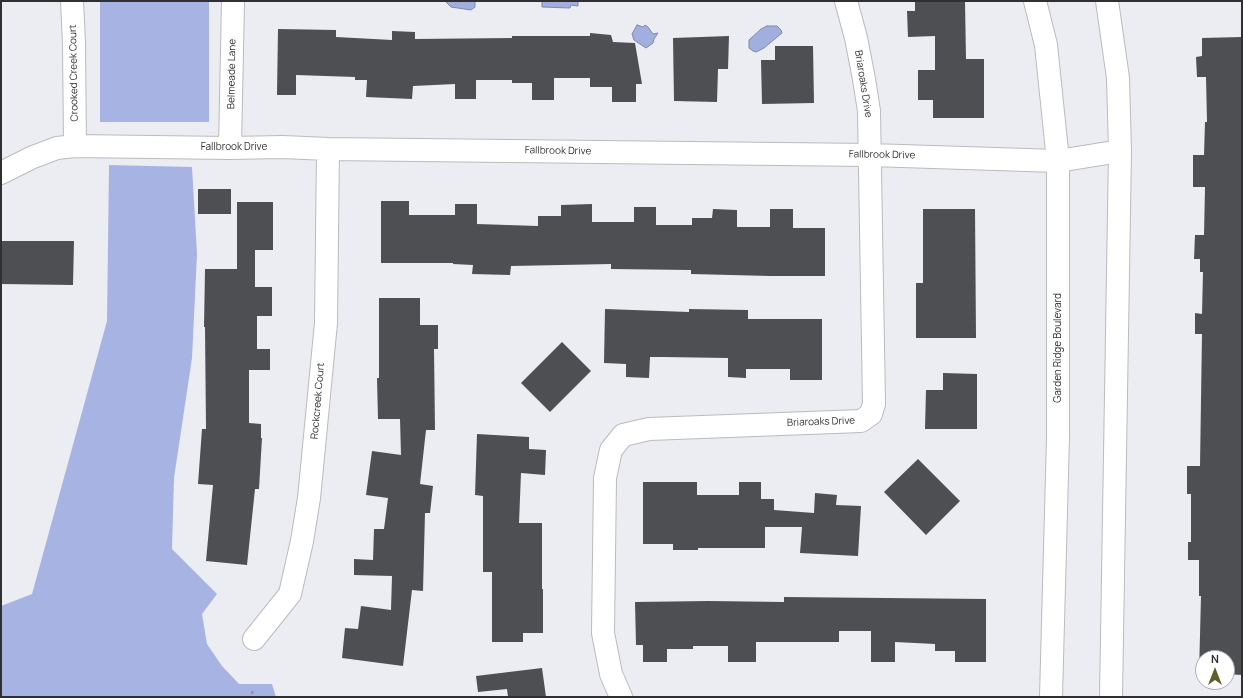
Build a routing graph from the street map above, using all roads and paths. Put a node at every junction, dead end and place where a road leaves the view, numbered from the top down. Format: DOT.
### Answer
graph roads {
  1 [pos="72,1"];
  2 [pos="233,1"];
  3 [pos="846,1"];
  4 [pos="1035,1"];
  5 [pos="1107,1"];
  6 [pos="75,146"];
  7 [pos="230,148"];
  8 [pos="328,149"];
  9 [pos="1120,151"];
  10 [pos="870,155"];
  11 [pos="1058,161"];
  12 [pos="1,173"];
  13 [pos="254,639"];
  14 [pos="252,691"];
  15 [pos="253,697"];
  16 [pos="621,697"];
  17 [pos="1052,697"];
  18 [pos="1112,697"];
  1 -- 6 [label="street, Crooked Creek Court"];
  2 -- 7 [label="street, Belmeade Lane"];
  3 -- 10 [label="street, Briaroaks Drive"];
  4 -- 11 [label="street, Garden Ridge Boulevard"];
  5 -- 9 [label="street"];
  6 -- 7 [label="street, Fallbrook Drive"];
  6 -- 12 [label="street, Fallbrook Drive"];
  7 -- 8 [label="street, Fallbrook Drive"];
  8 -- 10 [label="street, Fallbrook Drive"];
  8 -- 13 [label="street, Rockcreek Court"];
  9 -- 11 [label="street, Fallbrook Drive"];
  9 -- 18 [label="street"];
  10 -- 11 [label="street, Fallbrook Drive"];
  10 -- 16 [label="street, Briaroaks Drive"];
  11 -- 17 [label="street, Garden Ridge Boulevard"];
  14 -- 15 [label="path"];
}
